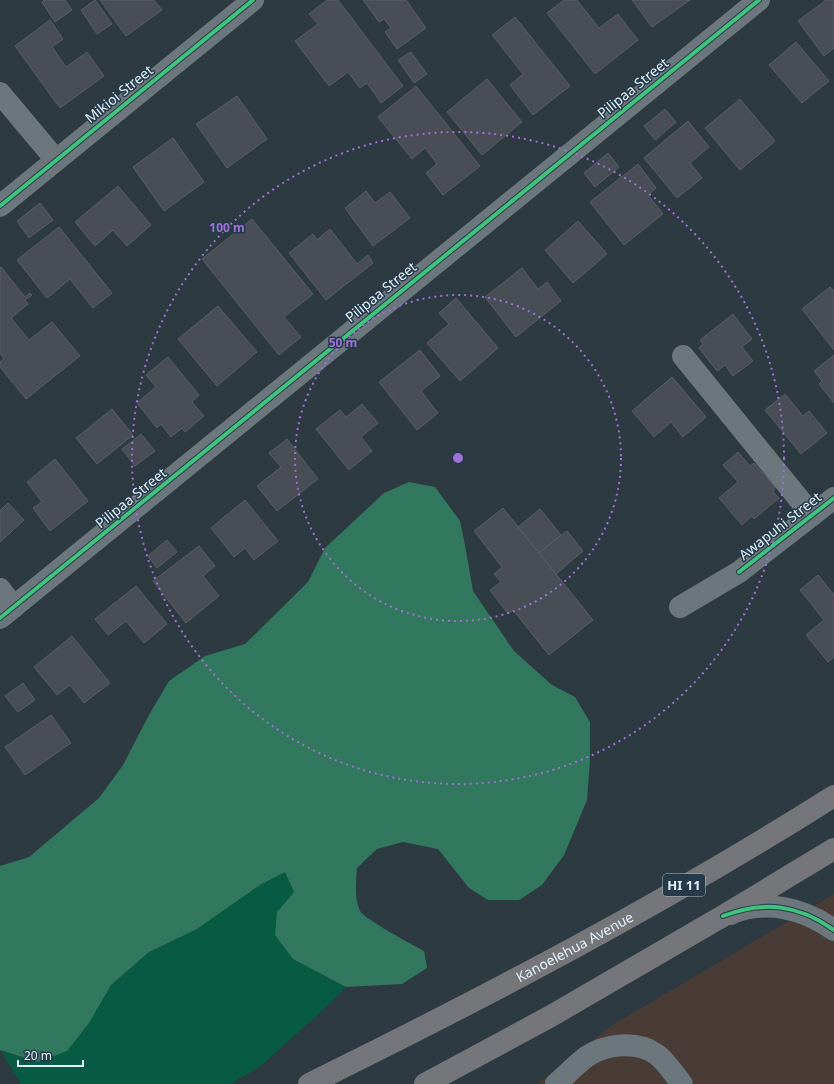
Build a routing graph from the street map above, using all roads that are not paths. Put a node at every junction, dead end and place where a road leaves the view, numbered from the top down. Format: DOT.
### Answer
graph roads {
  1 [pos="252,0"];
  2 [pos="759,0"];
  3 [pos="0,93"];
  4 [pos="56,160"];
  5 [pos="0,206"];
  6 [pos="683,356"];
  7 [pos="834,498"];
  8 [pos="812,515"];
  9 [pos="0,589"];
  10 [pos="680,607"];
  11 [pos="7,612"];
  12 [pos="834,796"];
  13 [pos="834,849"];
  14 [pos="834,912"];
  15 [pos="834,915"];
  16 [pos="723,916"];
  17 [pos="834,930"];
  18 [pos="308,1084"];
  19 [pos="425,1084"];
  20 [pos="556,1084"];
  21 [pos="682,1084"];
  1 -- 4 [label="street, Mikioi Street"];
  2 -- 11 [label="street, Pilipaa Street"];
  3 -- 4 [label="street"];
  4 -- 5 [label="street, Mikioi Street"];
  6 -- 8 [label="street"];
  7 -- 8 [label="street, Awapuhi Street"];
  8 -- 10 [label="street, Awapuhi Street"];
  9 -- 11 [label="street"];
  12 -- 18 [label="highway, Kanoelehua Avenue / HI 11"];
  13 -- 16 [label="highway"];
  14 -- 15 [label="street"];
  16 -- 17 [label="street"];
  16 -- 19 [label="highway"];
  20 -- 21 [label="street"];
}
